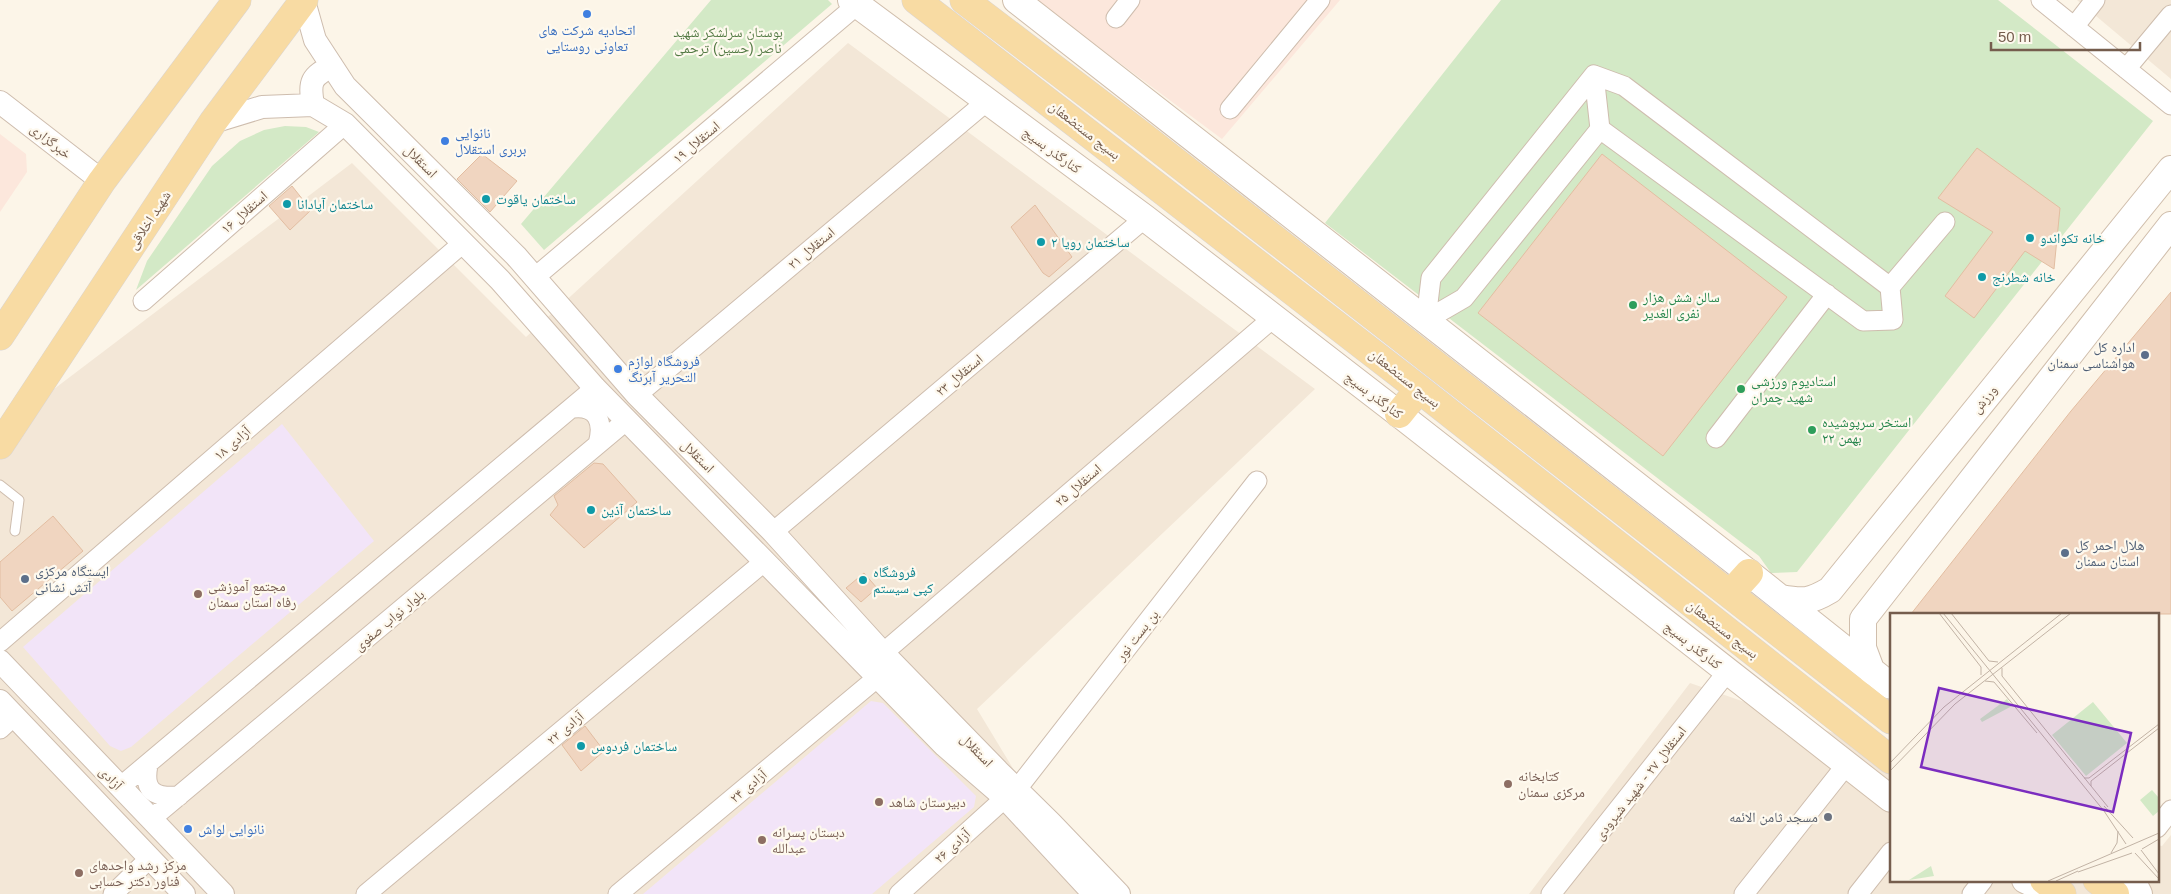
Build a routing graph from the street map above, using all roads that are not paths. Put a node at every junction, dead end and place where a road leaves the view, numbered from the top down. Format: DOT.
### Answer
graph roads {
  1 [pos="237,0"];
  2 [pos="304,0"];
  3 [pos="916,0"];
  4 [pos="964,0"];
  5 [pos="1016,0"];
  6 [pos="1130,0"];
  7 [pos="1320,0"];
  8 [pos="2041,0"];
  9 [pos="2095,0"];
  10 [pos="854,2"];
  11 [pos="2171,15"];
  12 [pos="1116,18"];
  13 [pos="2074,26"];
  14 [pos="332,66"];
  15 [pos="2126,68"];
  16 [pos="1594,75"];
  17 [pos="0,102"];
  18 [pos="986,102"];
  19 [pos="313,104"];
  20 [pos="2171,105"];
  21 [pos="1230,109"];
  22 [pos="214,122"];
  23 [pos="345,124"];
  24 [pos="1600,129"];
  25 [pos="2171,169"];
  26 [pos="102,181"];
  27 [pos="1145,218"];
  28 [pos="1945,222"];
  29 [pos="2171,225"];
  30 [pos="463,243"];
  31 [pos="534,278"];
  32 [pos="1890,287"];
  33 [pos="1827,294"];
  34 [pos="143,300"];
  35 [pos="1273,318"];
  36 [pos="1426,320"];
  37 [pos="0,336"];
  38 [pos="595,388"];
  39 [pos="1418,389"];
  40 [pos="637,395"];
  41 [pos="573,408"];
  42 [pos="12,411"];
  43 [pos="1399,414"];
  44 [pos="627,420"];
  45 [pos="1716,438"];
  46 [pos="598,444"];
  47 [pos="0,445"];
  48 [pos="699,457"];
  49 [pos="680,474"];
  50 [pos="1257,481"];
  51 [pos="0,485"];
  52 [pos="15,530"];
  53 [pos="773,532"];
  54 [pos="765,561"];
  55 [pos="1749,573"];
  56 [pos="1730,594"];
  57 [pos="1781,598"];
  58 [pos="0,642"];
  59 [pos="883,652"];
  60 [pos="0,661"];
  61 [pos="1728,672"];
  62 [pos="878,677"];
  63 [pos="1882,679"];
  64 [pos="5,716"];
  65 [pos="1890,719"];
  66 [pos="1890,759"];
  67 [pos="148,764"];
  68 [pos="1847,764"];
  69 [pos="120,787"];
  70 [pos="1011,794"];
  71 [pos="180,796"];
  72 [pos="1890,797"];
  73 [pos="2171,810"];
  74 [pos="151,819"];
  75 [pos="2158,827"];
  76 [pos="1890,853"];
  77 [pos="150,858"];
  78 [pos="1981,882"];
  79 [pos="2029,882"];
  80 [pos="2047,882"];
  81 [pos="2100,882"];
  82 [pos="2133,882"];
  83 [pos="113,894"];
  84 [pos="184,894"];
  85 [pos="223,894"];
  86 [pos="366,894"];
  87 [pos="618,894"];
  88 [pos="898,894"];
  89 [pos="1094,894"];
  90 [pos="1118,894"];
  91 [pos="1551,894"];
  92 [pos="1744,894"];
  93 [pos="1858,894"];
  94 [pos="1972,894"];
  95 [pos="2055,894"];
  96 [pos="2062,894"];
  97 [pos="2115,894"];
  98 [pos="2139,894"];
  1 -- 26 [label="main road"];
  2 -- 14 [label="street, استقلال"];
  2 -- 22 [label="main road, شهید اخلاقی"];
  3 -- 39 [label="main road, بسیج مستضعفان"];
  4 -- 56 [label="main road"];
  5 -- 36 [label="main road"];
  6 -- 12 [label="street"];
  7 -- 21 [label="street"];
  8 -- 13 [label="street"];
  9 -- 13 [label="street"];
  10 -- 18 [label="main road, کنارگذر بسیج"];
  10 -- 31 [label="street, استقلال ۱۹"];
  11 -- 15 [label="street"];
  13 -- 15 [label="street"];
  14 -- 19 [label="street"];
  14 -- 31 [label="street, استقلال"];
  15 -- 20 [label="street"];
  16 -- 24 [label="street"];
  16 -- 32 [label="street"];
  16 -- 36 [label="street"];
  17 -- 26 [label="street, خبرگزاری"];
  18 -- 27 [label="main road, کنارگذر بسیج"];
  18 -- 40 [label="street, استقلال ۲۱"];
  19 -- 22 [label="street"];
  19 -- 23 [label="street, استقلال"];
  22 -- 42 [label="main road, شهید اخلاقی"];
  23 -- 30 [label="street, استقلال"];
  23 -- 34 [label="street, استقلال ۱۶"];
  24 -- 33 [label="street"];
  24 -- 36 [label="street"];
  25 -- 57 [label="main road, ورزش"];
  26 -- 37 [label="main road"];
  27 -- 35 [label="main road, کنارگذر بسیج"];
  27 -- 53 [label="street, استقلال ۲۳"];
  28 -- 32 [label="street"];
  29 -- 63 [label="main road"];
  30 -- 38 [label="street, استقلال"];
  30 -- 58 [label="street, آزادی ۱۸"];
  31 -- 40 [label="street, استقلال"];
  32 -- 33 [label="street"];
  33 -- 45 [label="street"];
  35 -- 43 [label="main road, کنارگذر بسیج"];
  35 -- 59 [label="street, استقلال ۲۵"];
  36 -- 55 [label="main road"];
  38 -- 41 [label="street"];
  38 -- 44 [label="street, استقلال"];
  39 -- 43 [label="main road"];
  39 -- 66 [label="main road, بسیج مستضعفان"];
  40 -- 48 [label="street, استقلال"];
  41 -- 46 [label="street"];
  41 -- 67 [label="street"];
  42 -- 47 [label="main road, شهید اخلاقی"];
  43 -- 61 [label="main road, کنارگذر بسیج"];
  44 -- 46 [label="street, بلوار نواب صفوی"];
  44 -- 49 [label="street, استقلال"];
  46 -- 71 [label="street, بلوار نواب صفوی"];
  48 -- 49 [label="street"];
  48 -- 53 [label="street, استقلال"];
  49 -- 54 [label="street, استقلال"];
  50 -- 70 [label="street, بن بست نور"];
  51 -- 52 [label="lane"];
  53 -- 59 [label="street, استقلال"];
  54 -- 62 [label="street, استقلال"];
  54 -- 86 [label="street, آزادی ۲۲"];
  55 -- 56 [label="main road"];
  55 -- 57 [label="main road"];
  56 -- 65 [label="main road"];
  57 -- 63 [label="main road"];
  59 -- 70 [label="street, استقلال"];
  60 -- 69 [label="street, آزادی"];
  61 -- 68 [label="main road, کنارگذر بسیج"];
  61 -- 91 [label="street, استقلال ۲۷ - شهید شیرودی"];
  62 -- 70 [label="street, استقلال"];
  62 -- 87 [label="street, آزادی ۲۴"];
  64 -- 77 [label="street, آزادی"];
  67 -- 69 [label="street"];
  67 -- 71 [label="street"];
  68 -- 72 [label="main road, کنارگذر بسیج"];
  68 -- 92 [label="street"];
  69 -- 74 [label="street, آزادی"];
  70 -- 88 [label="street, آزادی ۲۶"];
  70 -- 89 [label="street, استقلال"];
  70 -- 90 [label="street, استقلال"];
  71 -- 74 [label="street, بلوار نواب صفوی"];
  73 -- 75 [label="street"];
  74 -- 85 [label="street, آزادی"];
  76 -- 93 [label="street"];
  77 -- 83 [label="street"];
  77 -- 84 [label="street, آزادی"];
  78 -- 94 [label="street"];
  79 -- 95 [label="main road"];
  80 -- 96 [label="main road"];
  81 -- 97 [label="main road"];
  82 -- 98 [label="main road"];
}
